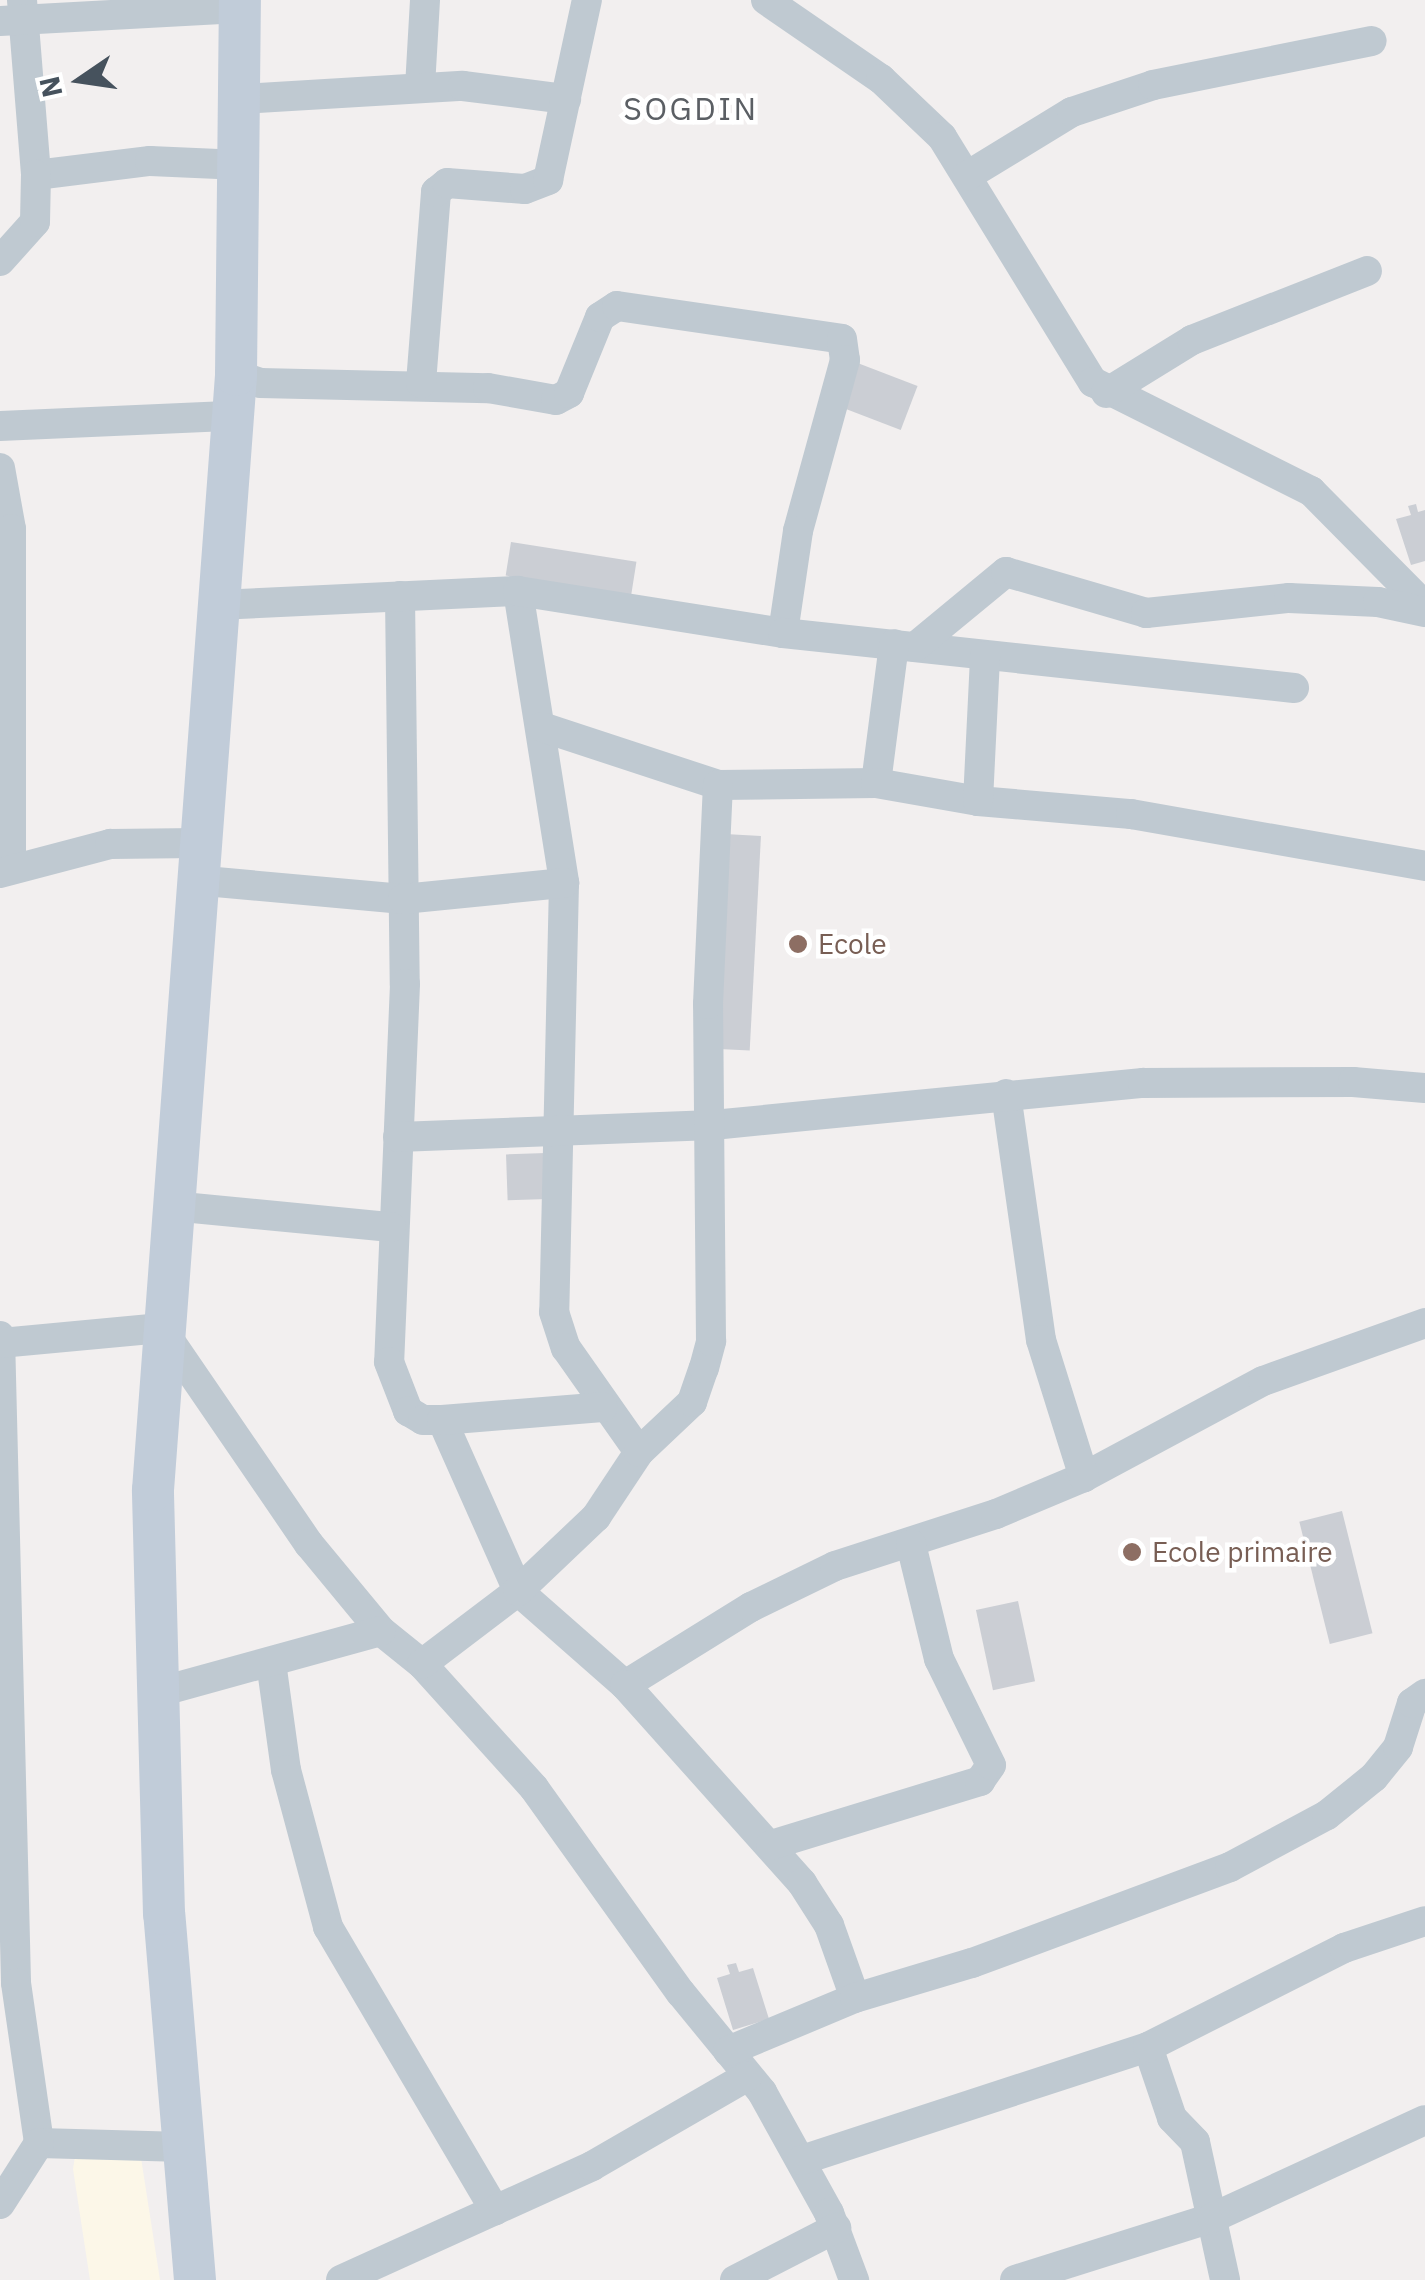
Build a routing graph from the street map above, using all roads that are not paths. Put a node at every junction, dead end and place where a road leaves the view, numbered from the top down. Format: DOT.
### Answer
graph roads {
  1 [pos="426,0"];
  2 [pos="587,0"];
  3 [pos="766,0"];
  4 [pos="240,4"];
  5 [pos="15,15"];
  6 [pos="1372,41"];
  7 [pos="420,88"];
  8 [pos="241,99"];
  9 [pos="566,99"];
  10 [pos="240,165"];
  11 [pos="36,175"];
  12 [pos="968,176"];
  13 [pos="0,260"];
  14 [pos="1367,271"];
  15 [pos="421,382"];
  16 [pos="1106,393"];
  17 [pos="235,395"];
  18 [pos="0,426"];
  19 [pos="0,468"];
  20 [pos="518,592"];
  21 [pos="400,596"];
  22 [pos="217,604"];
  23 [pos="1425,609"];
  24 [pos="783,633"];
  25 [pos="904,646"];
  26 [pos="985,656"];
  27 [pos="3,669"];
  28 [pos="1294,688"];
  29 [pos="542,727"];
  30 [pos="876,783"];
  31 [pos="718,786"];
  32 [pos="978,801"];
  33 [pos="196,862"];
  34 [pos="1425,866"];
  35 [pos="5,871"];
  36 [pos="564,883"];
  37 [pos="403,899"];
  38 [pos="1425,1088"];
  39 [pos="1006,1094"];
  40 [pos="713,1126"];
  41 [pos="555,1131"];
  42 [pos="398,1137"];
  43 [pos="172,1206"];
  44 [pos="391,1227"];
  45 [pos="1425,1323"];
  46 [pos="161,1328"];
  47 [pos="0,1340"];
  48 [pos="602,1407"];
  49 [pos="442,1420"];
  50 [pos="639,1452"];
  51 [pos="1084,1477"];
  52 [pos="911,1544"];
  53 [pos="518,1591"];
  54 [pos="381,1631"];
  55 [pos="271,1662"];
  56 [pos="422,1664"];
  57 [pos="625,1684"];
  58 [pos="159,1692"];
  59 [pos="1425,1694"];
  60 [pos="771,1845"];
  61 [pos="1425,1921"];
  62 [pos="8,1984"];
  63 [pos="856,1998"];
  64 [pos="1148,2047"];
  65 [pos="728,2052"];
  66 [pos="748,2076"];
  67 [pos="1425,2120"];
  68 [pos="39,2142"];
  69 [pos="184,2147"];
  70 [pos="802,2160"];
  71 [pos="0,2204"];
  72 [pos="495,2210"];
  73 [pos="1212,2218"];
  74 [pos="836,2228"];
  75 [pos="195,2280"];
  76 [pos="341,2280"];
  77 [pos="734,2280"];
  78 [pos="854,2280"];
  79 [pos="1016,2280"];
  80 [pos="1225,2280"];
  1 -- 7 [label="street"];
  2 -- 9 [label="street"];
  3 -- 12 [label="street"];
  4 -- 5 [label="street"];
  4 -- 8 [label="street"];
  5 -- 11 [label="street"];
  6 -- 12 [label="street"];
  7 -- 8 [label="street"];
  7 -- 9 [label="street"];
  8 -- 10 [label="street"];
  9 -- 15 [label="street"];
  10 -- 11 [label="street"];
  10 -- 17 [label="street"];
  11 -- 13 [label="street"];
  12 -- 16 [label="street"];
  14 -- 16 [label="street"];
  15 -- 17 [label="street"];
  15 -- 24 [label="street"];
  16 -- 23 [label="street"];
  17 -- 18 [label="street"];
  17 -- 22 [label="street"];
  19 -- 27 [label="street"];
  20 -- 21 [label="street"];
  20 -- 24 [label="street"];
  20 -- 29 [label="street"];
  21 -- 22 [label="street"];
  21 -- 37 [label="street"];
  22 -- 33 [label="street"];
  23 -- 25 [label="street"];
  24 -- 25 [label="street"];
  25 -- 26 [label="street"];
  25 -- 30 [label="street"];
  26 -- 28 [label="street"];
  26 -- 32 [label="street"];
  27 -- 35 [label="street"];
  29 -- 31 [label="street"];
  29 -- 36 [label="street"];
  30 -- 31 [label="street"];
  30 -- 32 [label="street"];
  31 -- 40 [label="street"];
  32 -- 34 [label="street"];
  33 -- 35 [label="street"];
  33 -- 37 [label="street"];
  33 -- 43 [label="street"];
  36 -- 37 [label="street"];
  36 -- 41 [label="street"];
  37 -- 42 [label="street"];
  38 -- 39 [label="street"];
  39 -- 40 [label="street"];
  39 -- 51 [label="street"];
  40 -- 41 [label="street"];
  40 -- 50 [label="street"];
  41 -- 42 [label="street"];
  41 -- 48 [label="street"];
  42 -- 44 [label="street"];
  43 -- 44 [label="street"];
  43 -- 46 [label="street"];
  44 -- 49 [label="street"];
  45 -- 51 [label="street"];
  46 -- 47 [label="street"];
  46 -- 54 [label="street"];
  46 -- 58 [label="street"];
  47 -- 62 [label="street"];
  48 -- 49 [label="street"];
  48 -- 50 [label="street"];
  49 -- 53 [label="street"];
  50 -- 53 [label="street"];
  51 -- 52 [label="street"];
  52 -- 57 [label="street"];
  52 -- 60 [label="street"];
  53 -- 56 [label="street"];
  53 -- 57 [label="street"];
  54 -- 55 [label="street"];
  54 -- 56 [label="street"];
  55 -- 58 [label="street"];
  55 -- 72 [label="street"];
  56 -- 65 [label="street"];
  57 -- 60 [label="street"];
  58 -- 69 [label="street"];
  59 -- 63 [label="street"];
  60 -- 63 [label="street"];
  61 -- 64 [label="street"];
  62 -- 68 [label="street"];
  63 -- 65 [label="street"];
  64 -- 70 [label="street"];
  64 -- 73 [label="street"];
  65 -- 66 [label="street"];
  66 -- 70 [label="street"];
  66 -- 72 [label="street"];
  67 -- 73 [label="street"];
  68 -- 69 [label="street"];
  68 -- 71 [label="street"];
  69 -- 75 [label="street"];
  70 -- 74 [label="street"];
  72 -- 76 [label="street"];
  73 -- 79 [label="street"];
  73 -- 80 [label="street"];
  74 -- 77 [label="street"];
  74 -- 78 [label="street"];
}
